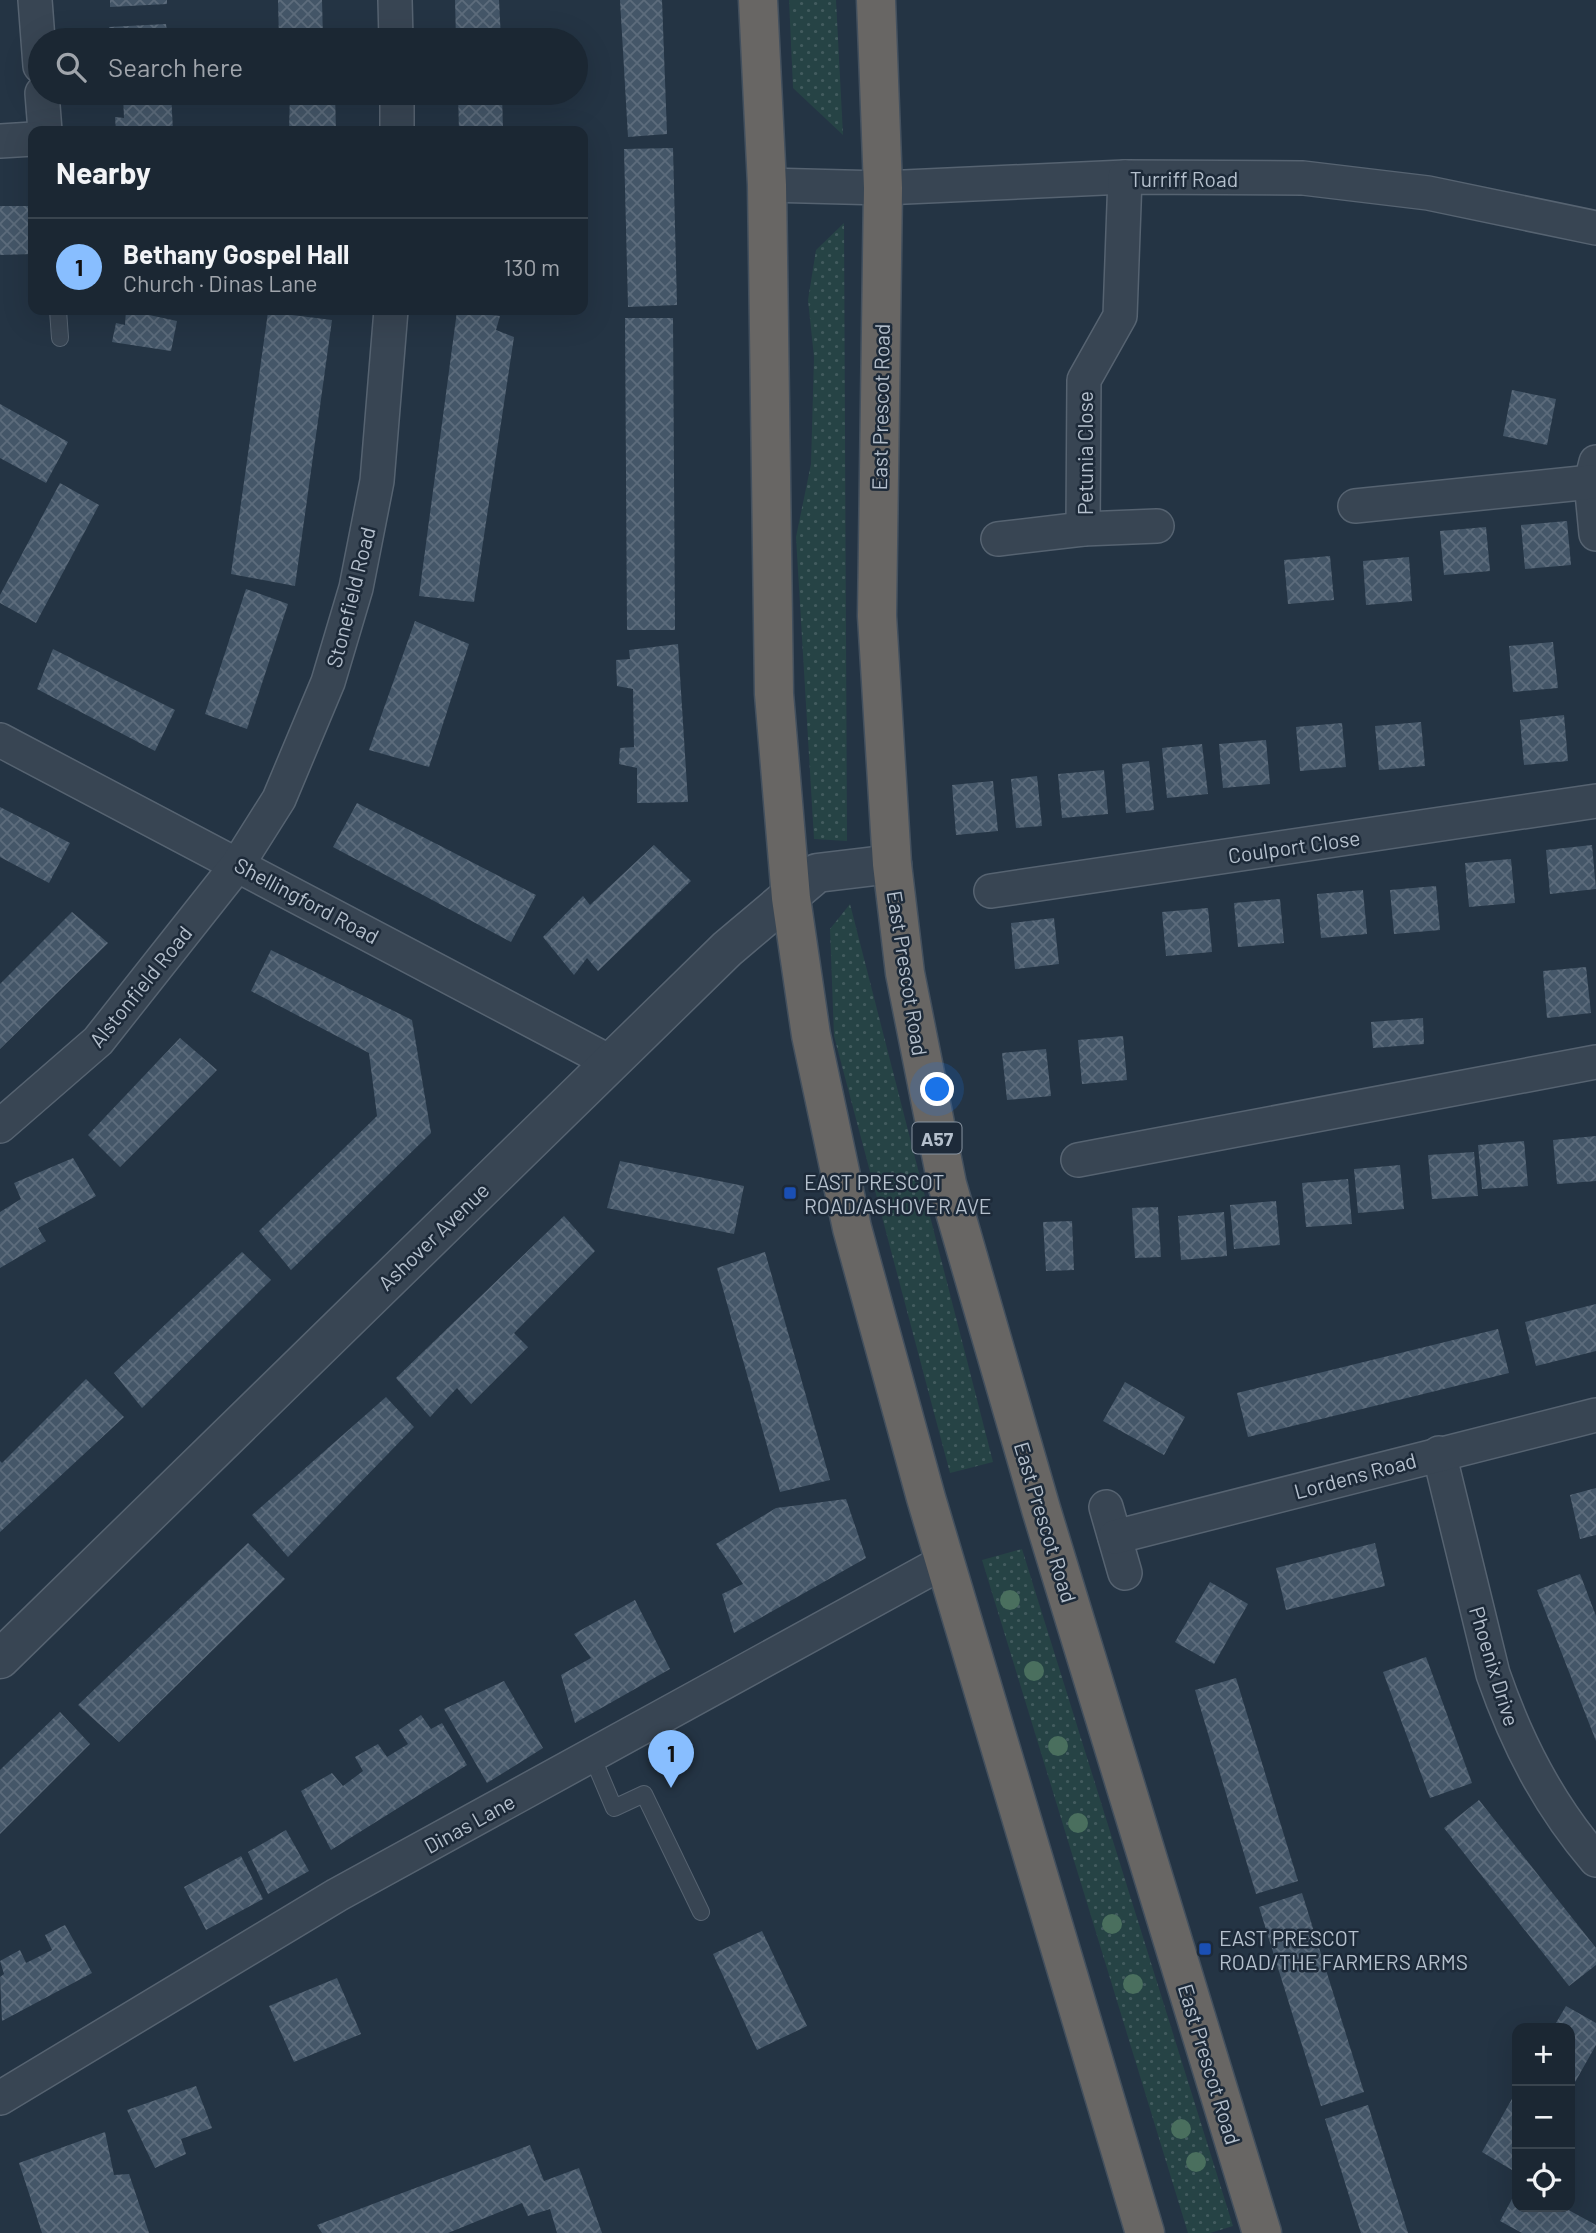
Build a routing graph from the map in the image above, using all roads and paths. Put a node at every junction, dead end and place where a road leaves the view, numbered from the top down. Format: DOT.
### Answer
graph roads {
  1 [pos="35,0"];
  2 [pos="395,0"];
  3 [pos="758,0"];
  4 [pos="876,0"];
  5 [pos="37,28"];
  6 [pos="396,28"];
  7 [pos="43,105"];
  8 [pos="397,105"];
  9 [pos="45,126"];
  10 [pos="397,126"];
  11 [pos="28,139"];
  12 [pos="0,141"];
  13 [pos="1125,177"];
  14 [pos="767,185"];
  15 [pos="883,188"];
  16 [pos="1596,228"];
  17 [pos="58,315"];
  18 [pos="391,315"];
  19 [pos="60,338"];
  20 [pos="1594,472"];
  21 [pos="1355,506"];
  22 [pos="1157,526"];
  23 [pos="1083,529"];
  24 [pos="1596,534"];
  25 [pos="998,540"];
  26 [pos="0,740"];
  27 [pos="1596,801"];
  28 [pos="238,864"];
  29 [pos="892,864"];
  30 [pos="992,891"];
  31 [pos="791,898"];
  32 [pos="1596,1062"];
  33 [pos="612,1063"];
  34 [pos="0,1126"];
  35 [pos="1078,1160"];
  36 [pos="1596,1415"];
  37 [pos="1439,1452"];
  38 [pos="945,1561"];
  39 [pos="1125,1573"];
  40 [pos="0,1659"];
  41 [pos="592,1756"];
  42 [pos="1596,1860"];
  43 [pos="701,1912"];
  44 [pos="0,2098"];
  45 [pos="1145,2233"];
  46 [pos="1262,2233"];
  1 -- 5 [label="street"];
  2 -- 6 [label="street"];
  3 -- 14 [label="highway"];
  4 -- 15 [label="highway, East Prescot Road / A57"];
  7 -- 9 [label="street"];
  8 -- 10 [label="street"];
  11 -- 12 [label="street"];
  13 -- 15 [label="street, Turriff Road"];
  13 -- 16 [label="street, Turriff Road"];
  13 -- 23 [label="street, Petunia Close"];
  14 -- 15 [label="street, Turriff Road"];
  14 -- 31 [label="highway"];
  15 -- 29 [label="highway, East Prescot Road / A57"];
  17 -- 19 [label="lane"];
  18 -- 28 [label="street, Stonefield Road"];
  20 -- 21 [label="street"];
  20 -- 24 [label="street"];
  22 -- 23 [label="street"];
  23 -- 25 [label="street"];
  26 -- 28 [label="street, Shellingford Road"];
  27 -- 30 [label="street, Coulport Close"];
  28 -- 33 [label="street, Shellingford Road"];
  28 -- 34 [label="street, Alstonfield Road"];
  29 -- 31 [label="street, Ashover Avenue"];
  29 -- 46 [label="highway, East Prescot Road / A57"];
  31 -- 33 [label="street, Ashover Avenue"];
  31 -- 38 [label="highway"];
  32 -- 35 [label="street"];
  33 -- 40 [label="street, Ashover Avenue"];
  36 -- 37 [label="street, Lordens Road"];
  37 -- 39 [label="street, Lordens Road"];
  37 -- 42 [label="street, Phoenix Drive"];
  38 -- 41 [label="street, Dinas Lane"];
  38 -- 45 [label="highway"];
  41 -- 43 [label="lane"];
  41 -- 44 [label="street, Dinas Lane"];
}
